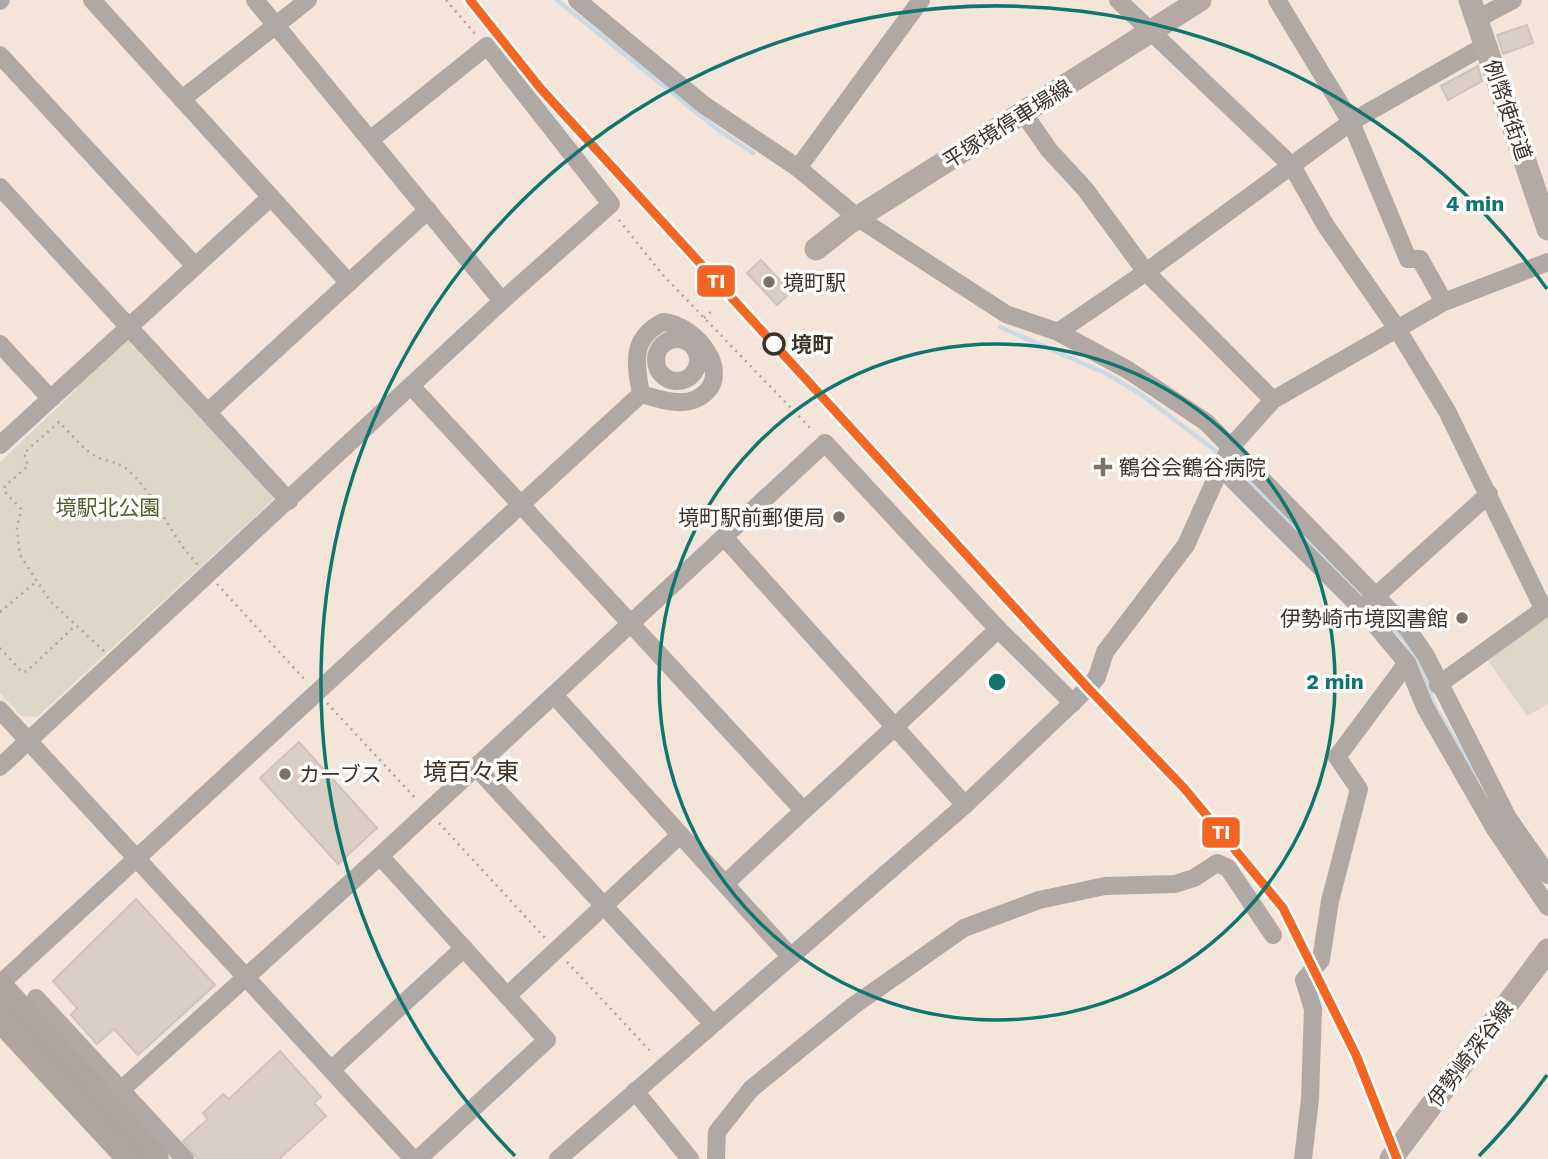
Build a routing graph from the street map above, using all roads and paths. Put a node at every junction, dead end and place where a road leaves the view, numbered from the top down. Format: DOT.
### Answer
graph roads {
  1 [pos="92,0"];
  2 [pos="255,0"];
  3 [pos="308,0"];
  4 [pos="446,0"];
  5 [pos="578,0"];
  6 [pos="922,0"];
  7 [pos="1118,0"];
  8 [pos="1200,0"];
  9 [pos="1278,0"];
  10 [pos="1513,0"];
  11 [pos="1474,9"];
  12 [pos="274,26"];
  13 [pos="1150,32"];
  14 [pos="1486,45"];
  15 [pos="486,46"];
  16 [pos="0,55"];
  17 [pos="182,99"];
  18 [pos="1024,114"];
  19 [pos="1351,122"];
  20 [pos="370,140"];
  21 [pos="1292,166"];
  22 [pos="798,168"];
  23 [pos="0,187"];
  24 [pos="271,197"];
  25 [pos="608,207"];
  26 [pos="428,210"];
  27 [pos="1547,221"];
  28 [pos="849,224"];
  29 [pos="816,249"];
  30 [pos="1548,262"];
  31 [pos="194,265"];
  32 [pos="1146,272"];
  33 [pos="349,283"];
  34 [pos="502,301"];
  35 [pos="1444,302"];
  36 [pos="713,309"];
  37 [pos="704,318"];
  38 [pos="130,327"];
  39 [pos="1396,327"];
  40 [pos="1058,332"];
  41 [pos="695,342"];
  42 [pos="0,344"];
  43 [pos="656,365"];
  44 [pos="636,369"];
  45 [pos="670,380"];
  46 [pos="412,387"];
  47 [pos="641,394"];
  48 [pos="50,398"];
  49 [pos="665,399"];
  50 [pos="1273,400"];
  51 [pos="209,411"];
  52 [pos="825,443"];
  53 [pos="0,445"];
  54 [pos="1229,449"];
  55 [pos="1222,469"];
  56 [pos="1489,494"];
  57 [pos="289,501"];
  58 [pos="521,505"];
  59 [pos="724,537"];
  60 [pos="209,576"];
  61 [pos="37,581"];
  62 [pos="1368,602"];
  63 [pos="1546,607"];
  64 [pos="0,612"];
  65 [pos="630,622"];
  66 [pos="75,626"];
  67 [pos="998,629"];
  68 [pos="0,648"];
  69 [pos="107,653"];
  70 [pos="1407,663"];
  71 [pos="1438,685"];
  72 [pos="318,693"];
  73 [pos="554,695"];
  74 [pos="1073,703"];
  75 [pos="0,710"];
  76 [pos="897,728"];
  77 [pos="29,741"];
  78 [pos="475,766"];
  79 [pos="0,767"];
  80 [pos="965,805"];
  81 [pos="803,810"];
  82 [pos="427,811"];
  83 [pos="680,835"];
  84 [pos="380,856"];
  85 [pos="138,860"];
  86 [pos="1548,876"];
  87 [pos="726,883"];
  88 [pos="603,906"];
  89 [pos="1548,907"];
  90 [pos="1273,935"];
  91 [pos="464,948"];
  92 [pos="556,950"];
  93 [pos="1548,950"];
  94 [pos="790,956"];
  95 [pos="244,977"];
  96 [pos="0,985"];
  97 [pos="507,996"];
  98 [pos="36,998"];
  99 [pos="0,1019"];
  100 [pos="712,1023"];
  101 [pos="84,1063"];
  102 [pos="663,1066"];
  103 [pos="331,1070"];
  104 [pos="122,1089"];
  105 [pos="635,1091"];
  106 [pos="130,1159"];
  107 [pos="156,1159"];
  108 [pos="185,1159"];
  109 [pos="415,1159"];
  110 [pos="558,1159"];
  111 [pos="690,1159"];
  112 [pos="716,1159"];
  113 [pos="1303,1159"];
  114 [pos="1391,1159"];
  1 -- 17 [label="street"];
  2 -- 12 [label="street"];
  3 -- 12 [label="street"];
  4 -- 15 [label="path"];
  5 -- 22 [label="street"];
  6 -- 22 [label="street"];
  7 -- 13 [label="street"];
  8 -- 13 [label="main road, 平塚境停車場線"];
  9 -- 19 [label="street"];
  10 -- 11 [label="street"];
  11 -- 14 [label="main road, 例幣使街道"];
  12 -- 17 [label="street"];
  12 -- 20 [label="street"];
  13 -- 18 [label="main road, 平塚境停車場線"];
  13 -- 21 [label="street"];
  14 -- 19 [label="street"];
  14 -- 27 [label="main road, 例幣使街道"];
  15 -- 20 [label="street"];
  15 -- 25 [label="street"];
  16 -- 31 [label="street"];
  17 -- 24 [label="street"];
  18 -- 28 [label="main road, 平塚境停車場線"];
  18 -- 32 [label="street"];
  19 -- 21 [label="street"];
  19 -- 35 [label="street"];
  20 -- 26 [label="street"];
  21 -- 32 [label="street"];
  21 -- 39 [label="street"];
  22 -- 28 [label="street"];
  23 -- 38 [label="street"];
  24 -- 31 [label="street"];
  24 -- 33 [label="street"];
  25 -- 34 [label="street"];
  25 -- 37 [label="path"];
  26 -- 33 [label="street"];
  26 -- 34 [label="street"];
  28 -- 29 [label="main road, 平塚境停車場線"];
  28 -- 40 [label="street"];
  30 -- 35 [label="street"];
  31 -- 38 [label="street"];
  32 -- 40 [label="street"];
  32 -- 50 [label="street"];
  33 -- 51 [label="street"];
  34 -- 46 [label="street"];
  35 -- 39 [label="street"];
  36 -- 37 [label="path"];
  37 -- 52 [label="path"];
  38 -- 48 [label="street"];
  38 -- 51 [label="street"];
  39 -- 50 [label="street"];
  39 -- 56 [label="street"];
  40 -- 54 [label="street"];
  41 -- 43 [label="street"];
  41 -- 44 [label="street"];
  41 -- 45 [label="street"];
  41 -- 49 [label="street"];
  42 -- 48 [label="street"];
  43 -- 44 [label="street"];
  43 -- 45 [label="street"];
  44 -- 47 [label="street"];
  45 -- 49 [label="street"];
  46 -- 57 [label="street"];
  46 -- 58 [label="street"];
  47 -- 49 [label="street"];
  47 -- 58 [label="street"];
  48 -- 53 [label="street"];
  50 -- 54 [label="street"];
  51 -- 57 [label="street"];
  52 -- 59 [label="street"];
  52 -- 67 [label="street"];
  54 -- 55 [label="street"];
  54 -- 62 [label="street"];
  55 -- 62 [label="street"];
  55 -- 74 [label="street"];
  56 -- 62 [label="street"];
  56 -- 63 [label="street"];
  57 -- 60 [label="street"];
  58 -- 65 [label="street"];
  58 -- 72 [label="street"];
  59 -- 65 [label="street"];
  59 -- 76 [label="street"];
  60 -- 61 [label="path"];
  60 -- 72 [label="path"];
  60 -- 77 [label="street"];
  61 -- 64 [label="path"];
  61 -- 66 [label="path"];
  62 -- 70 [label="street"];
  62 -- 71 [label="street"];
  63 -- 71 [label="street"];
  65 -- 73 [label="street"];
  65 -- 81 [label="street"];
  66 -- 68 [label="path"];
  66 -- 69 [label="path"];
  67 -- 74 [label="street"];
  67 -- 76 [label="street"];
  70 -- 89 [label="street"];
  70 -- 113 [label="street"];
  71 -- 86 [label="street"];
  72 -- 82 [label="path"];
  72 -- 85 [label="street"];
  73 -- 78 [label="street"];
  73 -- 83 [label="street"];
  74 -- 80 [label="street"];
  75 -- 77 [label="street"];
  76 -- 80 [label="street"];
  76 -- 81 [label="street"];
  77 -- 79 [label="street"];
  77 -- 85 [label="street"];
  78 -- 82 [label="street"];
  78 -- 88 [label="street"];
  80 -- 94 [label="street"];
  81 -- 87 [label="street"];
  82 -- 84 [label="street"];
  82 -- 92 [label="path"];
  83 -- 87 [label="street"];
  83 -- 88 [label="street"];
  84 -- 91 [label="street"];
  84 -- 95 [label="street"];
  85 -- 95 [label="street"];
  85 -- 96 [label="street"];
  87 -- 94 [label="street"];
  88 -- 92 [label="street"];
  88 -- 100 [label="street"];
  90 -- 112 [label="street"];
  91 -- 97 [label="street"];
  91 -- 103 [label="street"];
  92 -- 97 [label="street"];
  92 -- 102 [label="path"];
  93 -- 114 [label="main road, 伊勢崎深谷線"];
  94 -- 100 [label="street"];
  95 -- 103 [label="street"];
  95 -- 104 [label="street"];
  96 -- 101 [label="highway"];
  97 -- 109 [label="street"];
  98 -- 101 [label="street"];
  99 -- 106 [label="highway"];
  100 -- 102 [label="street"];
  101 -- 104 [label="street"];
  101 -- 107 [label="highway"];
  102 -- 105 [label="street"];
  103 -- 109 [label="street"];
  104 -- 108 [label="street"];
  105 -- 110 [label="street"];
  105 -- 111 [label="street"];
}
